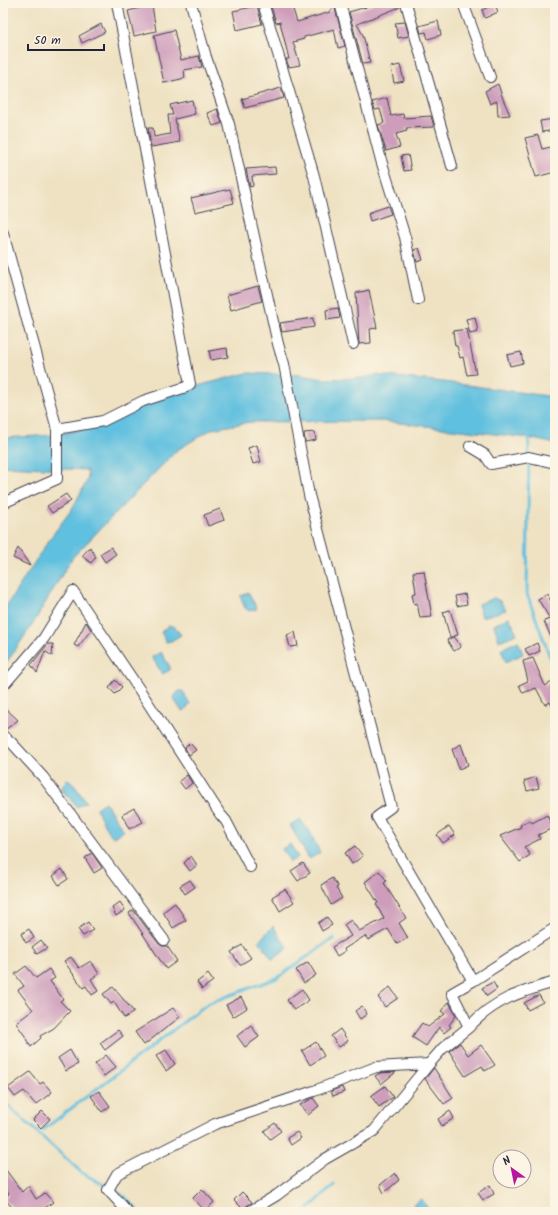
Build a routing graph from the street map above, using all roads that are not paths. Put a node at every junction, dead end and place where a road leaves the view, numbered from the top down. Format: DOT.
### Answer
graph roads {
  1 [pos="117,3"];
  2 [pos="191,3"];
  3 [pos="263,3"];
  4 [pos="340,3"];
  5 [pos="406,3"];
  6 [pos="463,3"];
  7 [pos="490,78"];
  8 [pos="452,166"];
  9 [pos="3,233"];
  10 [pos="418,300"];
  11 [pos="353,344"];
  12 [pos="57,431"];
  13 [pos="470,446"];
  14 [pos="555,463"];
  15 [pos="3,502"];
  16 [pos="3,686"];
  17 [pos="3,736"];
  18 [pos="250,867"];
  19 [pos="555,928"];
  20 [pos="164,940"];
  21 [pos="473,981"];
  22 [pos="555,982"];
  23 [pos="469,1027"];
  24 [pos="429,1064"];
  25 [pos="128,1212"];
  26 [pos="249,1212"];
  1 -- 12 [label="street"];
  2 -- 21 [label="street"];
  3 -- 11 [label="street"];
  4 -- 10 [label="street"];
  5 -- 8 [label="street"];
  6 -- 7 [label="street"];
  9 -- 12 [label="street"];
  12 -- 15 [label="street"];
  13 -- 14 [label="street"];
  16 -- 18 [label="street"];
  17 -- 20 [label="street"];
  19 -- 21 [label="street"];
  21 -- 23 [label="street"];
  22 -- 23 [label="street"];
  23 -- 24 [label="street"];
  24 -- 25 [label="street"];
  24 -- 26 [label="street"];
}
